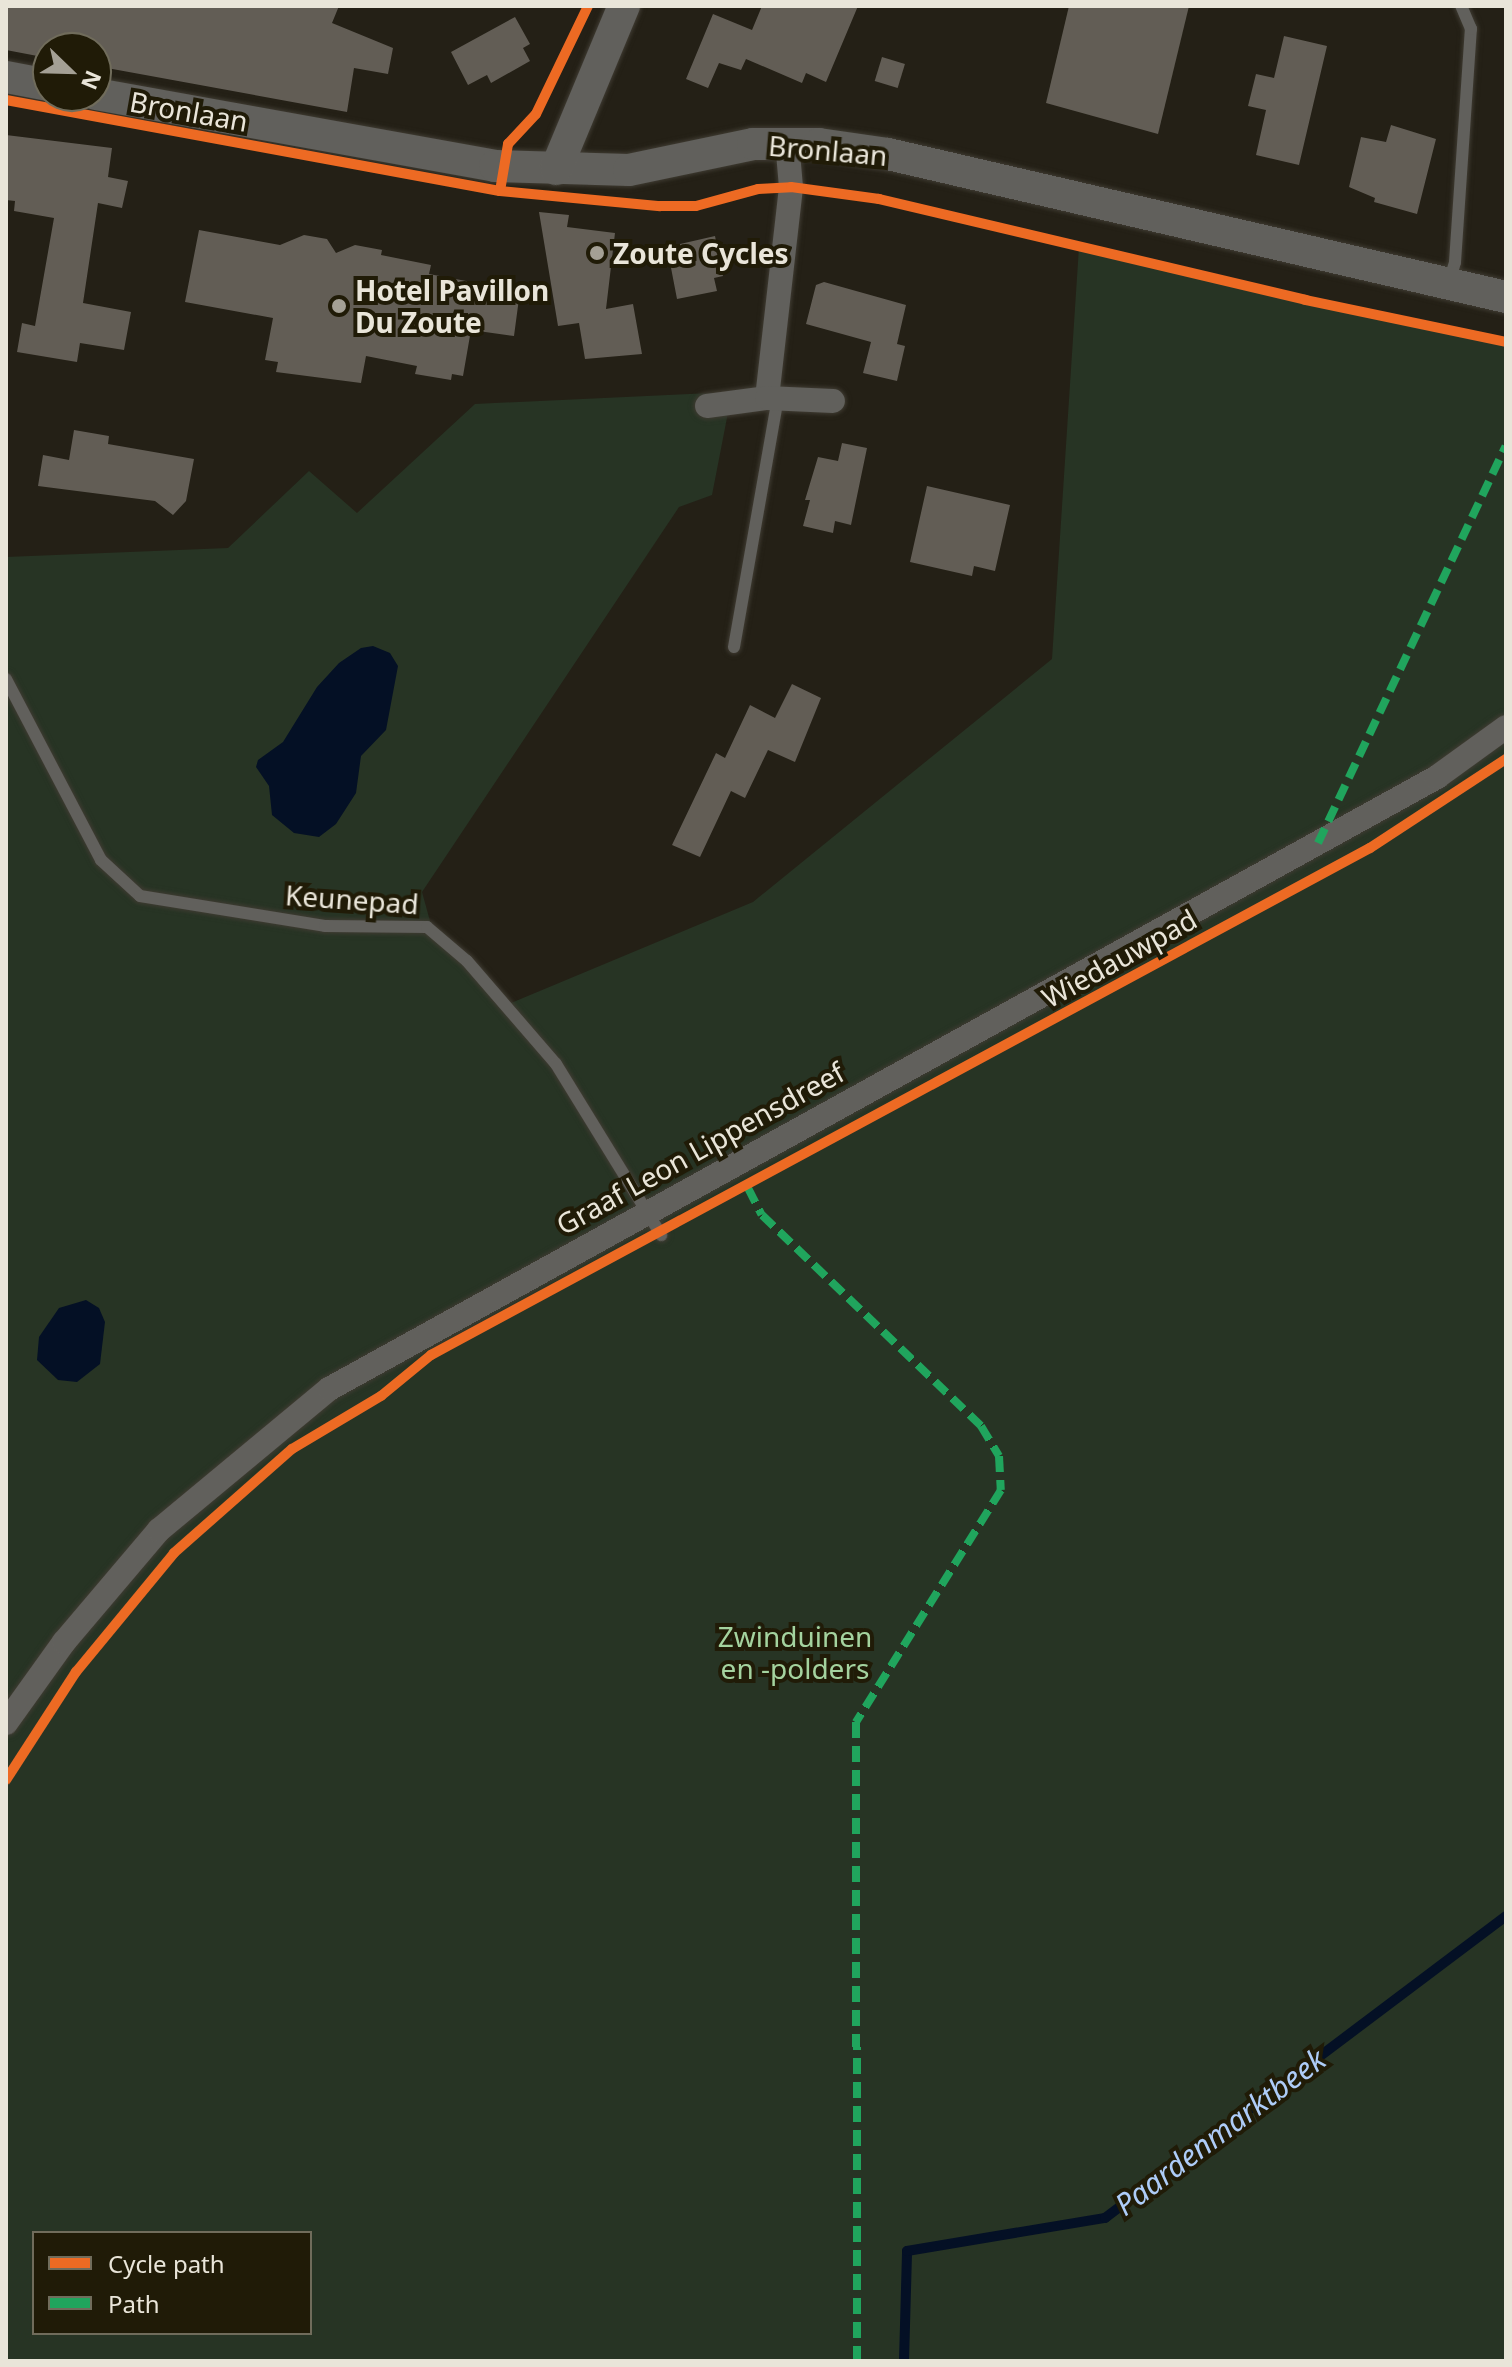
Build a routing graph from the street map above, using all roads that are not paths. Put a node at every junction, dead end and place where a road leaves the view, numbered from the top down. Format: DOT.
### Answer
graph roads {
  1 [pos="624,6"];
  2 [pos="1461,6"];
  3 [pos="6,77"];
  4 [pos="32,82"];
  5 [pos="112,97"];
  6 [pos="787,141"];
  7 [pos="556,169"];
  8 [pos="1448,285"];
  9 [pos="1506,297"];
  10 [pos="772,398"];
  11 [pos="833,401"];
  12 [pos="707,406"];
  13 [pos="734,647"];
  14 [pos="6,679"];
  15 [pos="1506,727"];
  16 [pos="648,1211"];
  17 [pos="661,1235"];
  18 [pos="6,1723"];
  1 -- 7 [label="street"];
  2 -- 8 [label="lane"];
  3 -- 4 [label="street"];
  5 -- 7 [label="street, Bronlaan"];
  6 -- 7 [label="street, Bronlaan"];
  6 -- 8 [label="street, Bronlaan"];
  6 -- 10 [label="street"];
  8 -- 9 [label="street, Bronlaan"];
  10 -- 11 [label="street"];
  10 -- 12 [label="street"];
  10 -- 13 [label="lane"];
  14 -- 16 [label="lane, Keunepad"];
  15 -- 16 [label="street, Graaf Leon Lippensdreef"];
  16 -- 17 [label="lane, Keunepad"];
  16 -- 18 [label="street, Graaf Leon Lippensdreef"];
}
